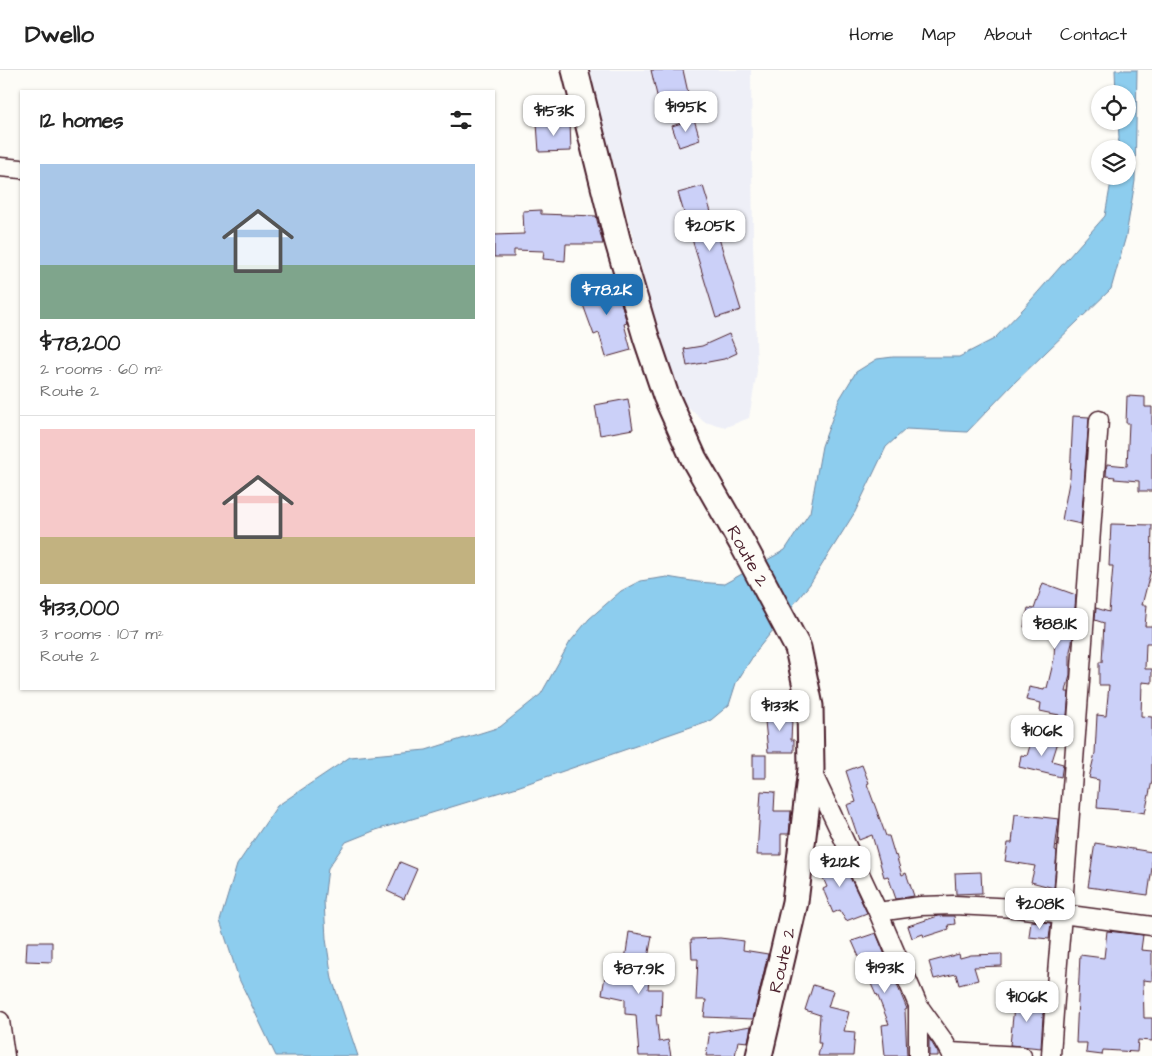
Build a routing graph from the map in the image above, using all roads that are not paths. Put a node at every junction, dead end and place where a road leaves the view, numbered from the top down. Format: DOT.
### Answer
graph roads {
  1 [pos="575,70"];
  2 [pos="0,167"];
  3 [pos="20,169"];
  4 [pos="1099,420"];
  5 [pos="810,770"];
  6 [pos="878,912"];
  7 [pos="1063,913"];
  8 [pos="1152,926"];
  9 [pos="918,1004"];
  10 [pos="0,1021"];
  11 [pos="951,1054"];
  12 [pos="5,1056"];
  13 [pos="759,1056"];
  14 [pos="918,1056"];
  15 [pos="1022,1056"];
  16 [pos="1051,1056"];
  1 -- 5 [label="highway, Route 2"];
  2 -- 3 [label="street"];
  4 -- 7 [label="street"];
  5 -- 6 [label="street"];
  5 -- 13 [label="highway, Route 2"];
  6 -- 7 [label="street"];
  6 -- 9 [label="street"];
  7 -- 8 [label="street"];
  7 -- 16 [label="street"];
  9 -- 11 [label="street"];
  9 -- 14 [label="street"];
  10 -- 12 [label="street"];
  11 -- 15 [label="street"];
}
